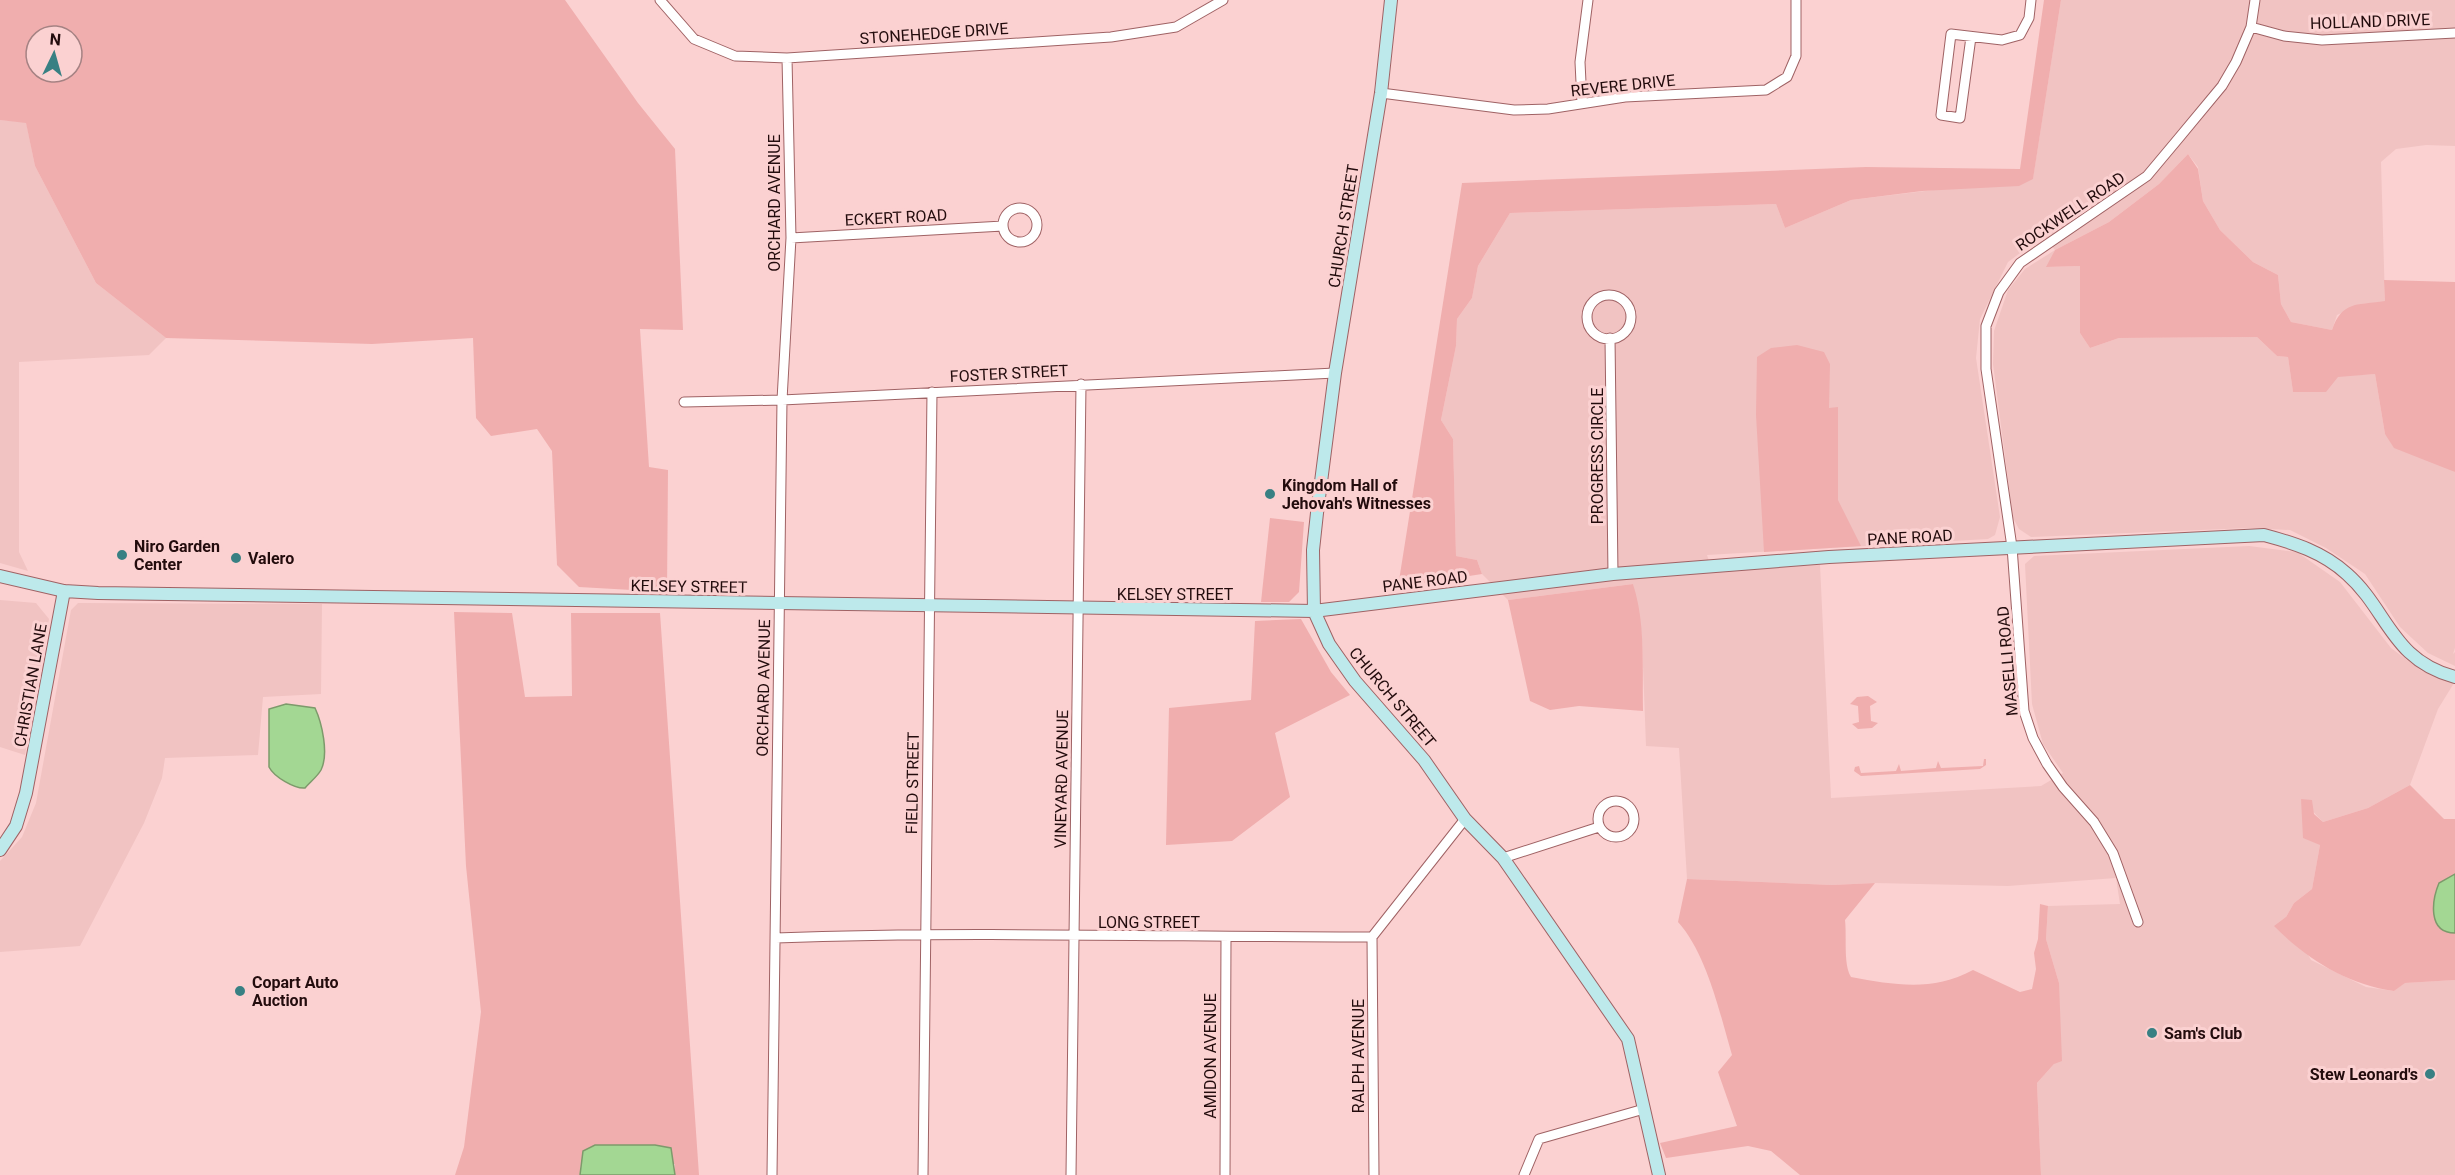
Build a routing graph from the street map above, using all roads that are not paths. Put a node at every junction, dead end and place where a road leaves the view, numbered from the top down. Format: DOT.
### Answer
graph roads {
  1 [pos="660,0"];
  2 [pos="1223,0"];
  3 [pos="1391,0"];
  4 [pos="1588,0"];
  5 [pos="1796,0"];
  6 [pos="2031,0"];
  7 [pos="2255,0"];
  8 [pos="2251,27"];
  9 [pos="2455,33"];
  10 [pos="1971,37"];
  11 [pos="787,58"];
  12 [pos="1381,93"];
  13 [pos="1582,104"];
  14 [pos="1003,226"];
  15 [pos="791,238"];
  16 [pos="1610,338"];
  17 [pos="1335,373"];
  18 [pos="1081,384"];
  19 [pos="932,392"];
  20 [pos="782,400"];
  21 [pos="684,402"];
  22 [pos="2012,547"];
  23 [pos="1613,574"];
  24 [pos="0,576"];
  25 [pos="64,591"];
  26 [pos="779,603"];
  27 [pos="928,606"];
  28 [pos="1078,610"];
  29 [pos="1314,612"];
  30 [pos="2455,676"];
  31 [pos="1465,819"];
  32 [pos="1599,827"];
  33 [pos="0,850"];
  34 [pos="1503,858"];
  35 [pos="2138,922"];
  36 [pos="926,933"];
  37 [pos="1074,937"];
  38 [pos="1226,937"];
  39 [pos="1372,937"];
  40 [pos="776,938"];
  41 [pos="1644,1109"];
  42 [pos="772,1175"];
  43 [pos="923,1175"];
  44 [pos="1071,1175"];
  45 [pos="1225,1175"];
  46 [pos="1374,1175"];
  47 [pos="1524,1175"];
  48 [pos="1659,1175"];
  1 -- 11 [label="street, STONEHEDGE DRIVE"];
  2 -- 11 [label="street, STONEHEDGE DRIVE"];
  3 -- 12 [label="street, CHURCH STREET"];
  4 -- 13 [label="street"];
  5 -- 13 [label="street, REVERE DRIVE"];
  6 -- 10 [label="street"];
  7 -- 8 [label="street, ROCKWELL ROAD"];
  8 -- 9 [label="street, HOLLAND DRIVE"];
  8 -- 22 [label="street, ROCKWELL ROAD"];
  10 -- 10 [label="street"];
  11 -- 15 [label="street, ORCHARD AVENUE"];
  12 -- 13 [label="street, REVERE DRIVE"];
  12 -- 17 [label="street, CHURCH STREET"];
  14 -- 15 [label="street, ECKERT ROAD"];
  15 -- 20 [label="street, ORCHARD AVENUE"];
  16 -- 16 [label="street"];
  16 -- 23 [label="street, PROGRESS CIRCLE"];
  17 -- 18 [label="street, FOSTER STREET"];
  17 -- 29 [label="street, CHURCH STREET"];
  18 -- 19 [label="street, FOSTER STREET"];
  18 -- 28 [label="street, VINEYARD AVENUE"];
  19 -- 20 [label="street, FOSTER STREET"];
  19 -- 27 [label="street, FIELD STREET"];
  20 -- 21 [label="street, FOSTER STREET"];
  20 -- 26 [label="street, ORCHARD AVENUE"];
  22 -- 23 [label="street, PANE ROAD"];
  22 -- 30 [label="street, PANE ROAD"];
  22 -- 35 [label="street, MASELLI ROAD"];
  23 -- 29 [label="street, PANE ROAD"];
  24 -- 25 [label="street, KELSEY STREET"];
  25 -- 26 [label="street, KELSEY STREET"];
  25 -- 33 [label="street, CHRISTIAN LANE"];
  26 -- 27 [label="street, KELSEY STREET"];
  26 -- 40 [label="street, ORCHARD AVENUE"];
  27 -- 28 [label="street, KELSEY STREET"];
  27 -- 36 [label="street, FIELD STREET"];
  28 -- 29 [label="street, KELSEY STREET"];
  28 -- 37 [label="street, VINEYARD AVENUE"];
  29 -- 31 [label="street, CHURCH STREET"];
  31 -- 34 [label="street, CHURCH STREET"];
  31 -- 39 [label="street"];
  32 -- 32 [label="street"];
  32 -- 34 [label="street"];
  34 -- 41 [label="street, CHURCH STREET"];
  36 -- 37 [label="street, LONG STREET"];
  36 -- 40 [label="street, LONG STREET"];
  36 -- 43 [label="street, FIELD STREET"];
  37 -- 38 [label="street, LONG STREET"];
  37 -- 44 [label="street, VINEYARD AVENUE"];
  38 -- 39 [label="street, LONG STREET"];
  38 -- 45 [label="street, AMIDON AVENUE"];
  39 -- 46 [label="street, RALPH AVENUE"];
  40 -- 42 [label="street, ORCHARD AVENUE"];
  41 -- 47 [label="street"];
  41 -- 48 [label="street, CHURCH STREET"];
}
